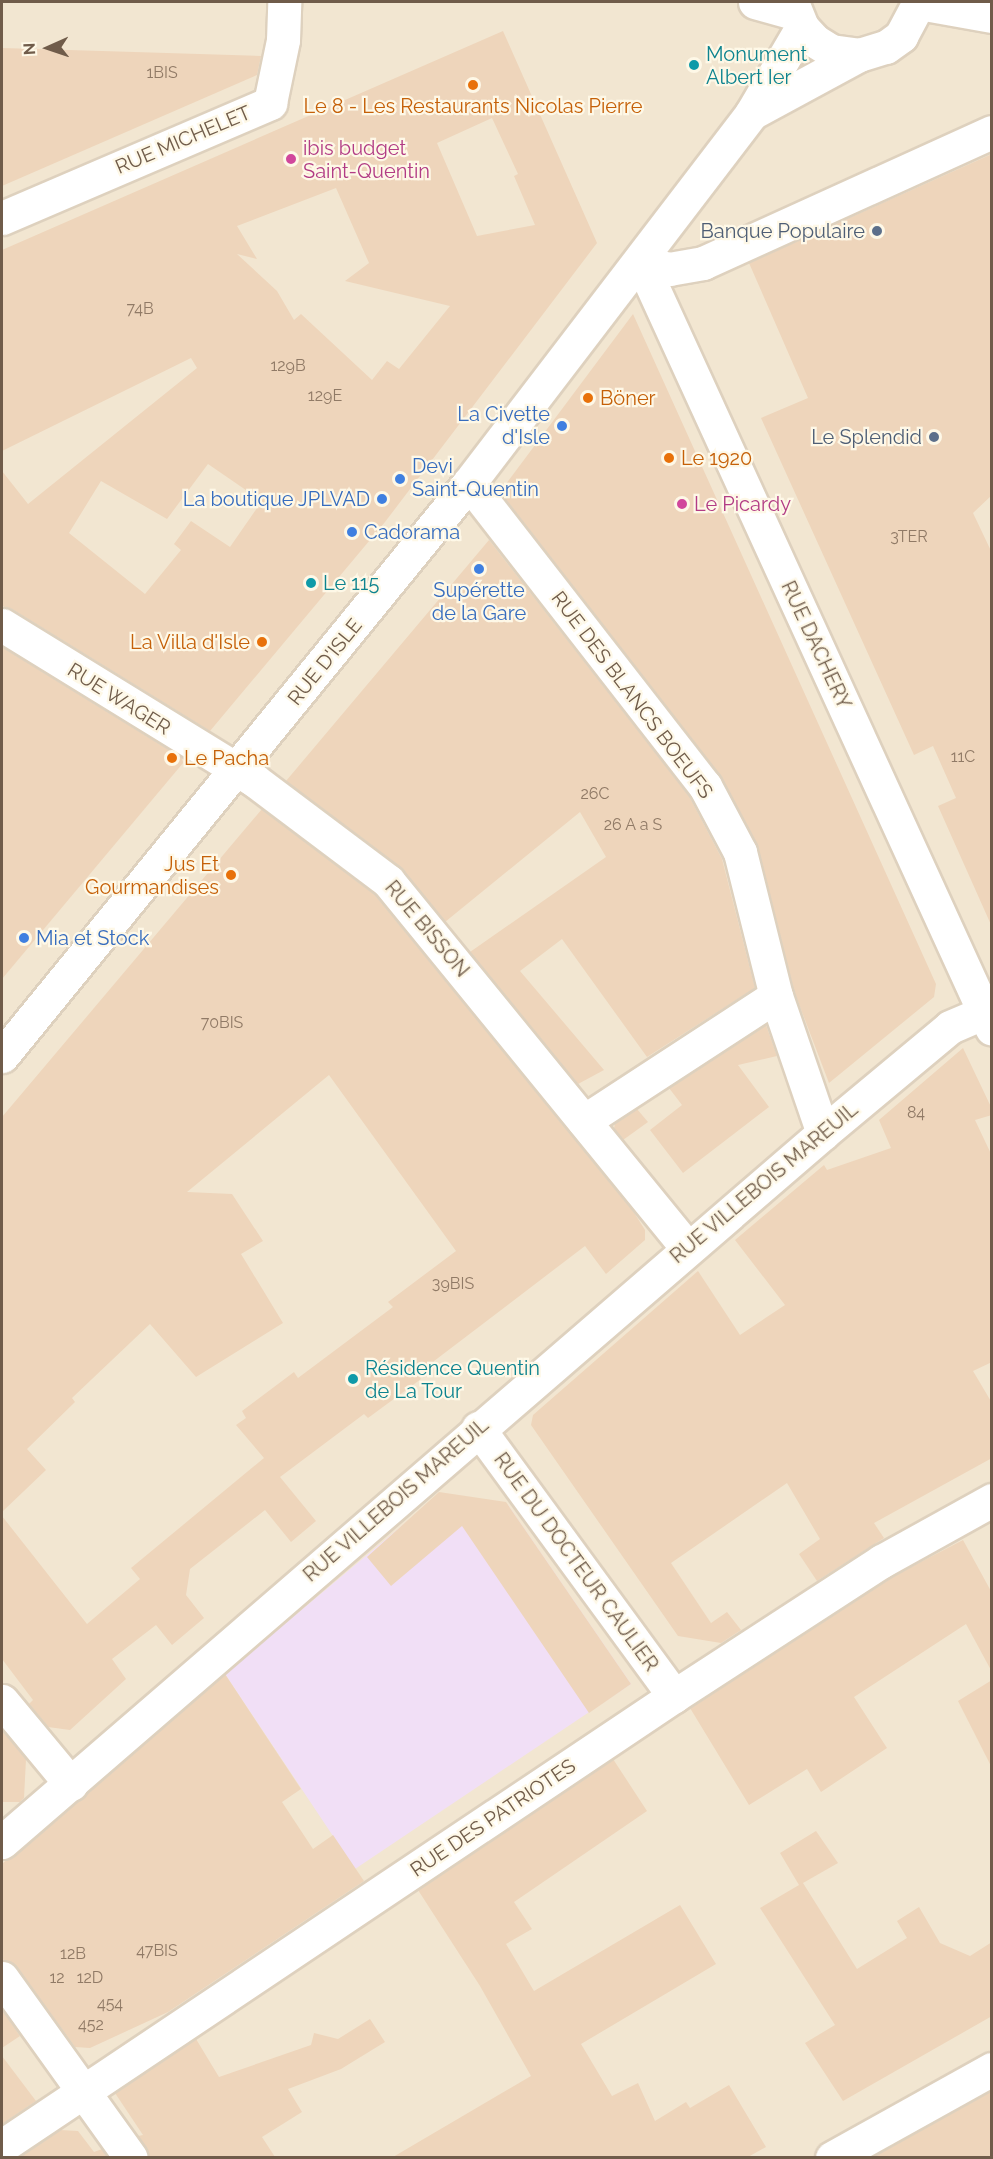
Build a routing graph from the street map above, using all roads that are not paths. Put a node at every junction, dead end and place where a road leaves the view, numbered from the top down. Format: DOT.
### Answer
graph roads {
  1 [pos="284,2"];
  2 [pos="755,2"];
  3 [pos="919,2"];
  4 [pos="796,14"];
  5 [pos="992,16"];
  6 [pos="859,55"];
  7 [pos="751,114"];
  8 [pos="992,132"];
  9 [pos="2,218"];
  10 [pos="641,262"];
  11 [pos="469,483"];
  12 [pos="2,625"];
  13 [pos="237,771"];
  14 [pos="776,996"];
  15 [pos="989,1017"];
  16 [pos="2,1056"];
  17 [pos="584,1121"];
  18 [pos="823,1133"];
  19 [pos="687,1248"];
  20 [pos="478,1428"];
  21 [pos="992,1500"];
  22 [pos="674,1696"];
  23 [pos="2,1701"];
  24 [pos="71,1784"];
  25 [pos="2,1842"];
  26 [pos="2,1978"];
  27 [pos="992,2069"];
  28 [pos="83,2093"];
  29 [pos="2,2146"];
  30 [pos="131,2157"];
  31 [pos="832,2157"];
  1 -- 9 [label="street, RUE MICHELET"];
  2 -- 4 [label="street"];
  3 -- 5 [label="street"];
  3 -- 6 [label="street"];
  4 -- 6 [label="street"];
  4 -- 7 [label="street, RUE D'ISLE"];
  6 -- 7 [label="street"];
  7 -- 10 [label="street, RUE D'ISLE"];
  8 -- 10 [label="street"];
  10 -- 11 [label="street, RUE D'ISLE"];
  10 -- 15 [label="street, RUE DACHERY"];
  11 -- 13 [label="street, RUE D'ISLE"];
  11 -- 14 [label="street, RUE DES BLANCS BOEUFS"];
  12 -- 13 [label="street, RUE WAGER"];
  13 -- 16 [label="street, RUE D'ISLE"];
  13 -- 17 [label="street, RUE BISSON"];
  14 -- 17 [label="street"];
  14 -- 18 [label="street, RUE DES BLANCS BOEUFS"];
  15 -- 18 [label="street, RUE VILLEBOIS MAREUIL"];
  17 -- 19 [label="street, RUE BISSON"];
  18 -- 19 [label="street, RUE VILLEBOIS MAREUIL"];
  19 -- 20 [label="street, RUE VILLEBOIS MAREUIL"];
  20 -- 22 [label="street, RUE DU DOCTEUR CAULIER"];
  20 -- 24 [label="street, RUE VILLEBOIS MAREUIL"];
  21 -- 22 [label="street, RUE DES PATRIOTES"];
  22 -- 28 [label="street, RUE DES PATRIOTES"];
  23 -- 24 [label="street"];
  24 -- 25 [label="street, RUE VILLEBOIS MAREUIL"];
  26 -- 28 [label="street"];
  27 -- 31 [label="street"];
  28 -- 29 [label="street, RUE DES PATRIOTES"];
  28 -- 30 [label="street"];
}
